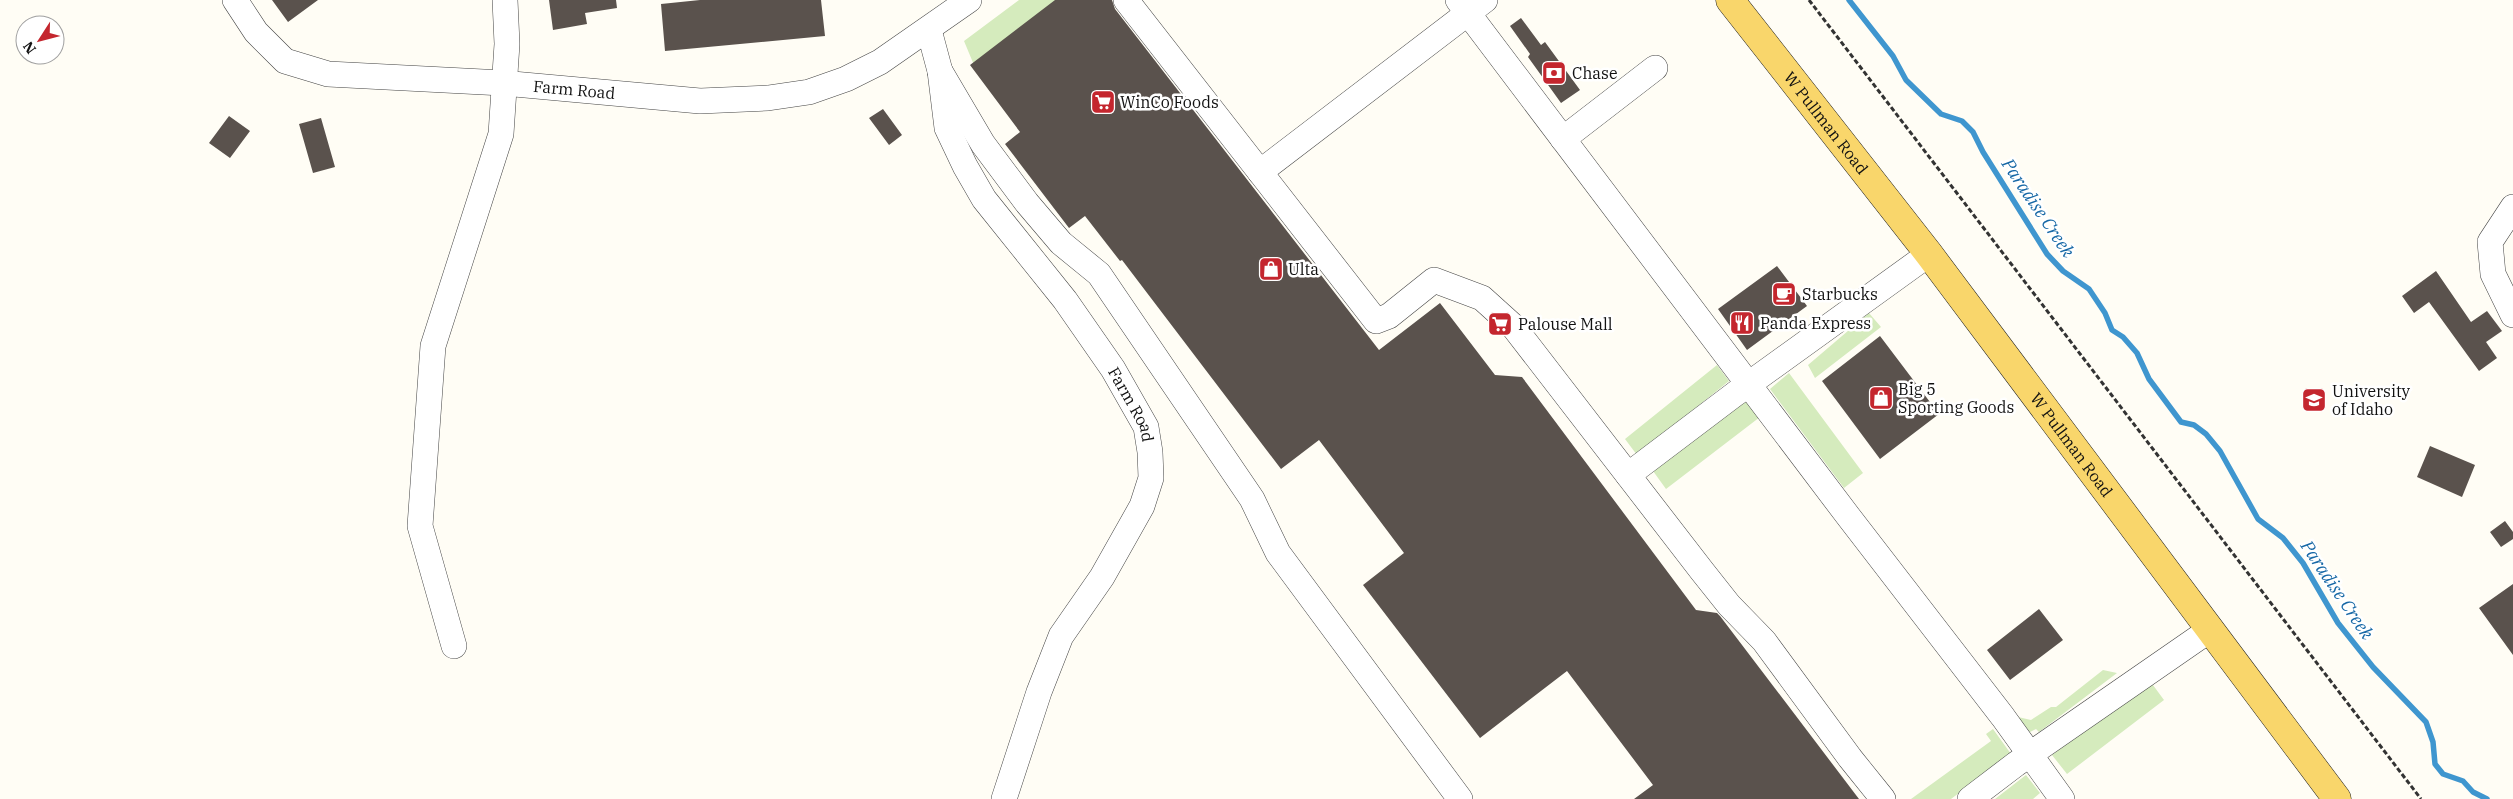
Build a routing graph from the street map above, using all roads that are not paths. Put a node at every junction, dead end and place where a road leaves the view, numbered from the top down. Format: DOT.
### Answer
graph roads {
  1 [pos="235,0"];
  2 [pos="505,0"];
  3 [pos="970,0"];
  4 [pos="1126,0"];
  5 [pos="1730,0"];
  6 [pos="1470,4"];
  7 [pos="929,30"];
  8 [pos="1655,68"];
  9 [pos="940,71"];
  10 [pos="503,83"];
  11 [pos="1563,139"];
  12 [pos="1260,172"];
  13 [pos="2513,206"];
  14 [pos="1929,254"];
  15 [pos="2513,314"];
  16 [pos="1750,384"];
  17 [pos="1628,475"];
  18 [pos="2211,629"];
  19 [pos="454,646"];
  20 [pos="2031,754"];
  21 [pos="1004,799"];
  22 [pos="1460,799"];
  23 [pos="1883,799"];
  24 [pos="1970,799"];
  25 [pos="2062,799"];
  26 [pos="2337,799"];
  1 -- 10 [label="street, Farm Road"];
  2 -- 10 [label="street"];
  3 -- 7 [label="street, Farm Road"];
  4 -- 12 [label="street"];
  5 -- 14 [label="main road, W Pullman Road"];
  6 -- 11 [label="street"];
  6 -- 12 [label="street"];
  7 -- 9 [label="street, Farm Road"];
  7 -- 10 [label="street, Farm Road"];
  8 -- 11 [label="street"];
  9 -- 21 [label="street, Farm Road"];
  9 -- 22 [label="street"];
  10 -- 19 [label="street"];
  11 -- 16 [label="street"];
  12 -- 17 [label="street"];
  13 -- 15 [label="street"];
  14 -- 16 [label="street"];
  14 -- 18 [label="main road, W Pullman Road"];
  16 -- 17 [label="street"];
  16 -- 20 [label="street"];
  17 -- 23 [label="street"];
  18 -- 20 [label="street"];
  18 -- 26 [label="main road, W Pullman Road"];
  20 -- 24 [label="street"];
  20 -- 25 [label="street"];
}
